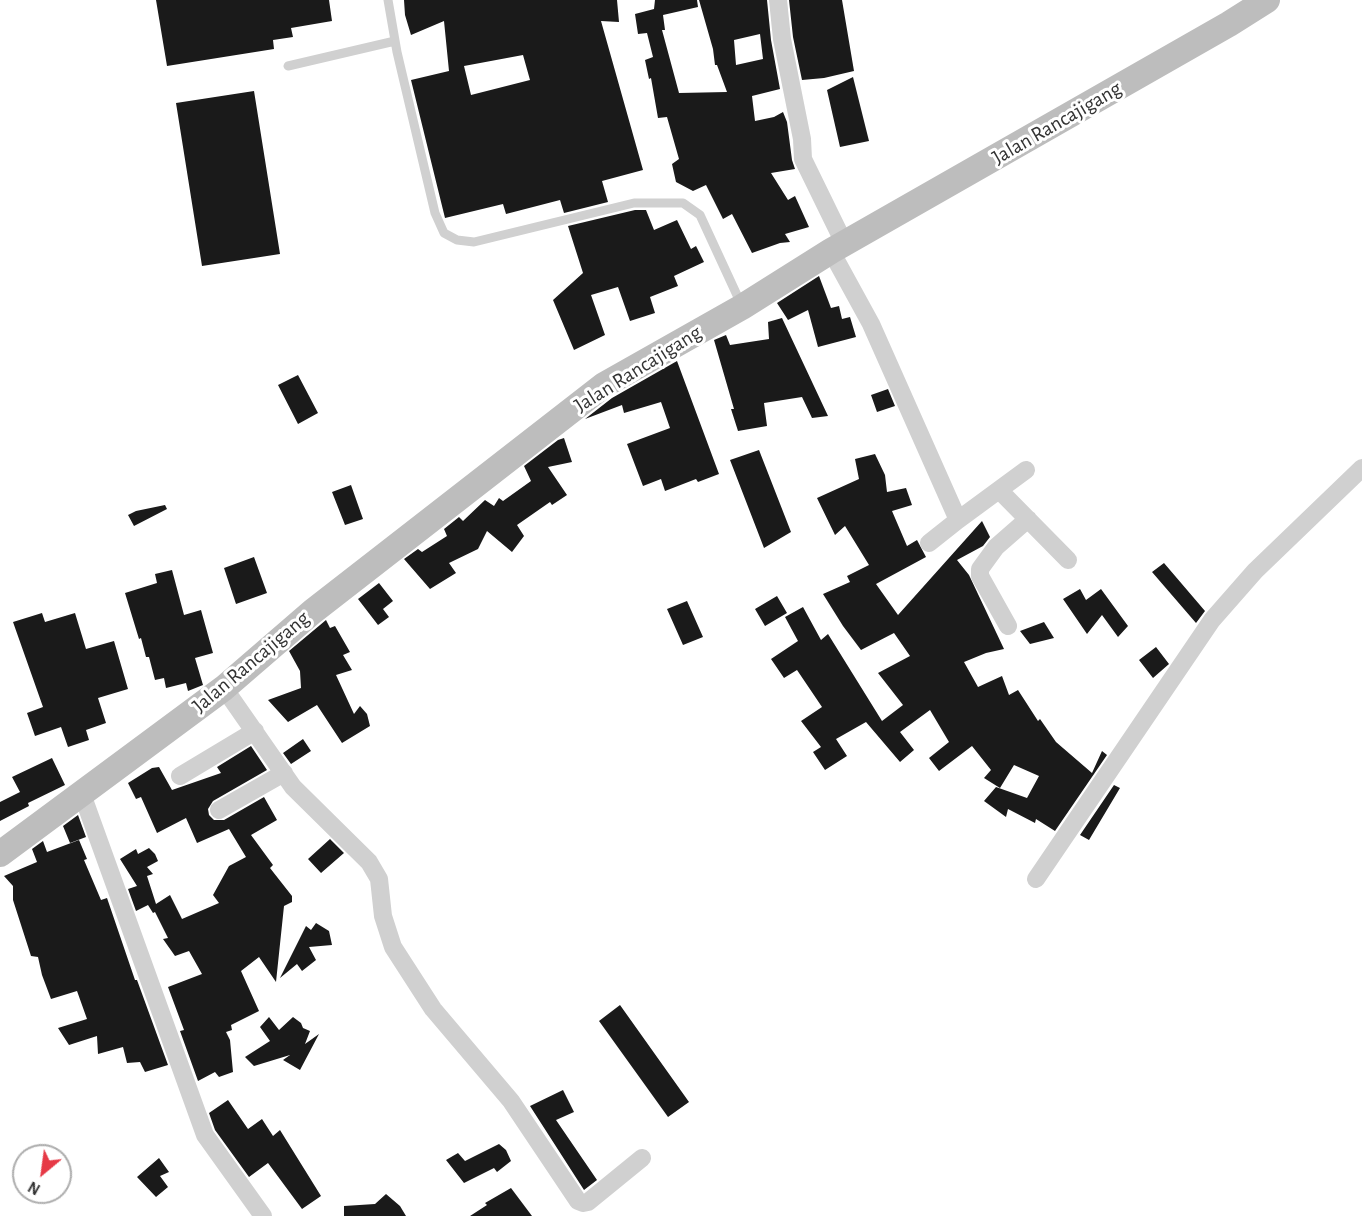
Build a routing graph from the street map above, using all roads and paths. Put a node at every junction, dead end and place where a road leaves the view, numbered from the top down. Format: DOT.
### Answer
graph roads {
  1 [pos="388,0"];
  2 [pos="778,0"];
  3 [pos="1267,0"];
  4 [pos="395,41"];
  5 [pos="288,66"];
  6 [pos="838,248"];
  7 [pos="742,307"];
  8 [pos="1362,468"];
  9 [pos="1026,470"];
  10 [pos="999,490"];
  11 [pos="1028,519"];
  12 [pos="958,520"];
  13 [pos="929,543"];
  14 [pos="1068,560"];
  15 [pos="1008,626"];
  16 [pos="224,688"];
  17 [pos="255,731"];
  18 [pos="284,773"];
  19 [pos="180,776"];
  20 [pos="82,794"];
  21 [pos="219,810"];
  22 [pos="0,854"];
  23 [pos="1036,879"];
  24 [pos="642,1158"];
  25 [pos="262,1216"];
  1 -- 4 [label="lane"];
  2 -- 6 [label="street"];
  3 -- 6 [label="main road, Jalan Rancajigang"];
  4 -- 5 [label="lane"];
  4 -- 7 [label="lane"];
  6 -- 7 [label="main road, Jalan Rancajigang"];
  6 -- 12 [label="street"];
  7 -- 16 [label="main road, Jalan Rancajigang"];
  8 -- 23 [label="street"];
  9 -- 10 [label="street"];
  10 -- 11 [label="street"];
  10 -- 12 [label="street"];
  11 -- 14 [label="street"];
  11 -- 15 [label="street"];
  12 -- 13 [label="street"];
  16 -- 17 [label="street"];
  16 -- 20 [label="main road, Jalan Rancajigang"];
  17 -- 18 [label="street"];
  17 -- 19 [label="street"];
  18 -- 21 [label="street"];
  18 -- 24 [label="street"];
  20 -- 22 [label="main road, Jalan Rancajigang"];
  20 -- 25 [label="street"];
}
